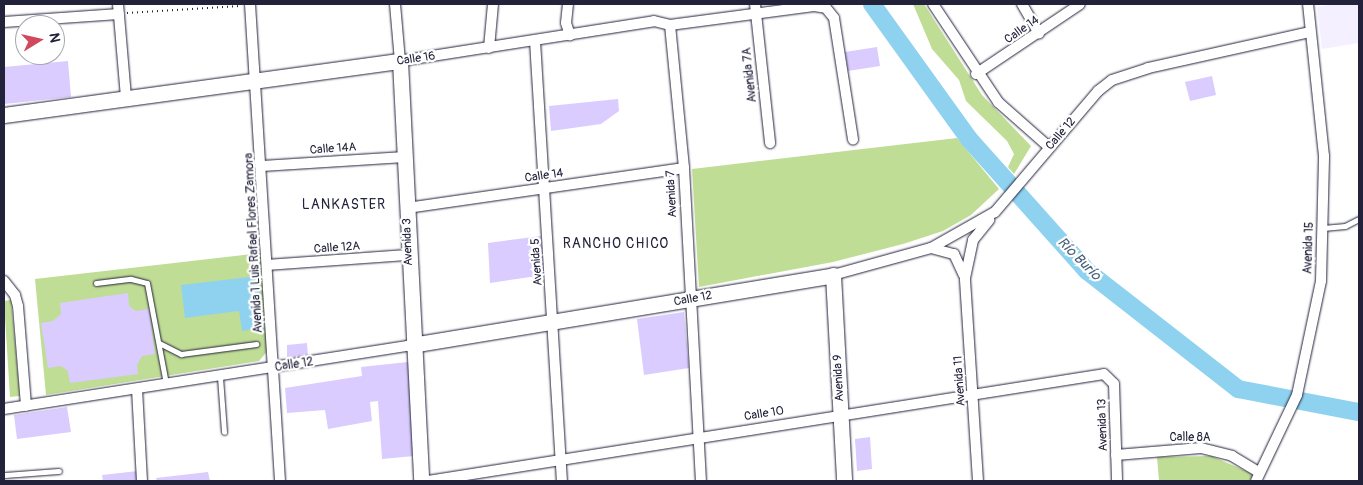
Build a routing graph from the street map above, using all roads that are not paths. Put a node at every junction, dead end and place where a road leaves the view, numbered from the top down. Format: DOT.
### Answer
graph roads {
  1 [pos="395,4"];
  2 [pos="493,4"];
  3 [pos="568,4"];
  4 [pos="754,4"];
  5 [pos="933,4"];
  6 [pos="1022,4"];
  7 [pos="1080,4"];
  8 [pos="1308,4"];
  9 [pos="250,5"];
  10 [pos="119,9"];
  11 [pos="756,16"];
  12 [pos="4,22"];
  13 [pos="670,25"];
  14 [pos="1310,32"];
  15 [pos="1039,34"];
  16 [pos="570,35"];
  17 [pos="535,41"];
  18 [pos="489,48"];
  19 [pos="400,62"];
  20 [pos="976,74"];
  21 [pos="257,80"];
  22 [pos="126,97"];
  23 [pos="4,115"];
  24 [pos="853,140"];
  25 [pos="770,144"];
  26 [pos="1049,148"];
  27 [pos="405,156"];
  28 [pos="262,166"];
  29 [pos="684,168"];
  30 [pos="545,188"];
  31 [pos="407,208"];
  32 [pos="995,212"];
  33 [pos="1359,218"];
  34 [pos="1323,228"];
  35 [pos="930,248"];
  36 [pos="409,255"];
  37 [pos="268,265"];
  38 [pos="833,275"];
  39 [pos="965,278"];
  40 [pos="4,281"];
  41 [pos="96,283"];
  42 [pos="690,299"];
  43 [pos="554,322"];
  44 [pos="159,343"];
  45 [pos="256,344"];
  46 [pos="412,345"];
  47 [pos="274,369"];
  48 [pos="1104,374"];
  49 [pos="220,377"];
  50 [pos="166,385"];
  51 [pos="137,389"];
  52 [pos="974,392"];
  53 [pos="26,406"];
  54 [pos="4,409"];
  55 [pos="840,414"];
  56 [pos="224,432"];
  57 [pos="699,437"];
  58 [pos="1116,454"];
  59 [pos="560,459"];
  60 [pos="59,471"];
  61 [pos="4,475"];
  62 [pos="1257,477"];
  63 [pos="142,481"];
  64 [pos="280,481"];
  65 [pos="421,481"];
  66 [pos="428,481"];
  67 [pos="562,481"];
  68 [pos="701,481"];
  69 [pos="844,481"];
  70 [pos="978,481"];
  71 [pos="1117,481"];
  1 -- 19 [label="street, Avenida 3"];
  2 -- 18 [label="street"];
  3 -- 16 [label="street"];
  4 -- 11 [label="street, Avenida 7A"];
  5 -- 20 [label="street"];
  6 -- 15 [label="street"];
  7 -- 15 [label="street, Calle 14"];
  8 -- 14 [label="street, Avenida 15"];
  9 -- 21 [label="street, Avenida 1 Luis Rafael Flores Zamora"];
  10 -- 12 [label="street"];
  10 -- 22 [label="street"];
  11 -- 13 [label="street, Calle 16"];
  11 -- 24 [label="street, Calle 16"];
  11 -- 25 [label="street, Avenida 7A"];
  13 -- 16 [label="street, Calle 16"];
  13 -- 29 [label="street, Avenida 7"];
  14 -- 26 [label="street, Calle 12"];
  14 -- 34 [label="street, Avenida 15"];
  15 -- 20 [label="street, Calle 14"];
  16 -- 17 [label="street, Calle 16"];
  17 -- 18 [label="street, Calle 16"];
  17 -- 30 [label="street, Avenida 5"];
  18 -- 19 [label="street, Calle 16"];
  19 -- 21 [label="street, Calle 16"];
  19 -- 27 [label="street, Avenida 3"];
  20 -- 26 [label="street"];
  21 -- 22 [label="street, Calle 16"];
  21 -- 28 [label="street, Avenida 1 Luis Rafael Flores Zamora"];
  22 -- 23 [label="street, Calle 16"];
  26 -- 32 [label="street, Calle 12"];
  27 -- 28 [label="street, Calle 14A"];
  27 -- 31 [label="street, Avenida 3"];
  28 -- 37 [label="street, Avenida 1 Luis Rafael Flores Zamora"];
  29 -- 30 [label="street, Calle 14"];
  29 -- 42 [label="street, Avenida 7"];
  30 -- 31 [label="street, Calle 14"];
  30 -- 43 [label="street, Avenida 5"];
  31 -- 36 [label="street, Avenida 3"];
  32 -- 35 [label="street, Calle 12"];
  32 -- 39 [label="street, Avenida 11"];
  33 -- 34 [label="lane"];
  34 -- 62 [label="street, Avenida 15"];
  35 -- 38 [label="street, Calle 12"];
  35 -- 39 [label="street, Avenida 11"];
  36 -- 37 [label="street, Calle 12A"];
  36 -- 46 [label="street, Avenida 3"];
  37 -- 47 [label="street, Avenida 1 Luis Rafael Flores Zamora"];
  38 -- 42 [label="street, Calle 12"];
  38 -- 55 [label="street, Avenida 9"];
  39 -- 52 [label="street, Avenida 11"];
  40 -- 53 [label="street"];
  41 -- 44 [label="lane"];
  42 -- 43 [label="street, Calle 12"];
  42 -- 57 [label="street, Avenida 7"];
  43 -- 46 [label="street, Calle 12"];
  43 -- 59 [label="street, Avenida 5"];
  44 -- 45 [label="lane"];
  44 -- 50 [label="lane"];
  46 -- 47 [label="street, Calle 12"];
  46 -- 65 [label="street, Avenida 3"];
  47 -- 49 [label="street, Calle 12"];
  47 -- 64 [label="street, Avenida 1 Luis Rafael Flores Zamora"];
  48 -- 52 [label="street, Calle 10"];
  48 -- 58 [label="street, Avenida 13"];
  49 -- 50 [label="street, Calle 12"];
  49 -- 56 [label="lane"];
  50 -- 51 [label="street, Calle 12"];
  51 -- 53 [label="street, Calle 12"];
  51 -- 63 [label="street"];
  52 -- 55 [label="street, Calle 10"];
  52 -- 70 [label="street, Avenida 11"];
  53 -- 54 [label="street, Calle 12"];
  55 -- 57 [label="street, Calle 10"];
  55 -- 69 [label="street, Avenida 9"];
  57 -- 59 [label="street, Calle 10"];
  57 -- 68 [label="street, Avenida 7"];
  58 -- 62 [label="street, Calle 8A"];
  58 -- 71 [label="street, Avenida 13"];
  59 -- 66 [label="street, Calle 10"];
  59 -- 67 [label="street, Avenida 5"];
  60 -- 61 [label="lane"];
}
